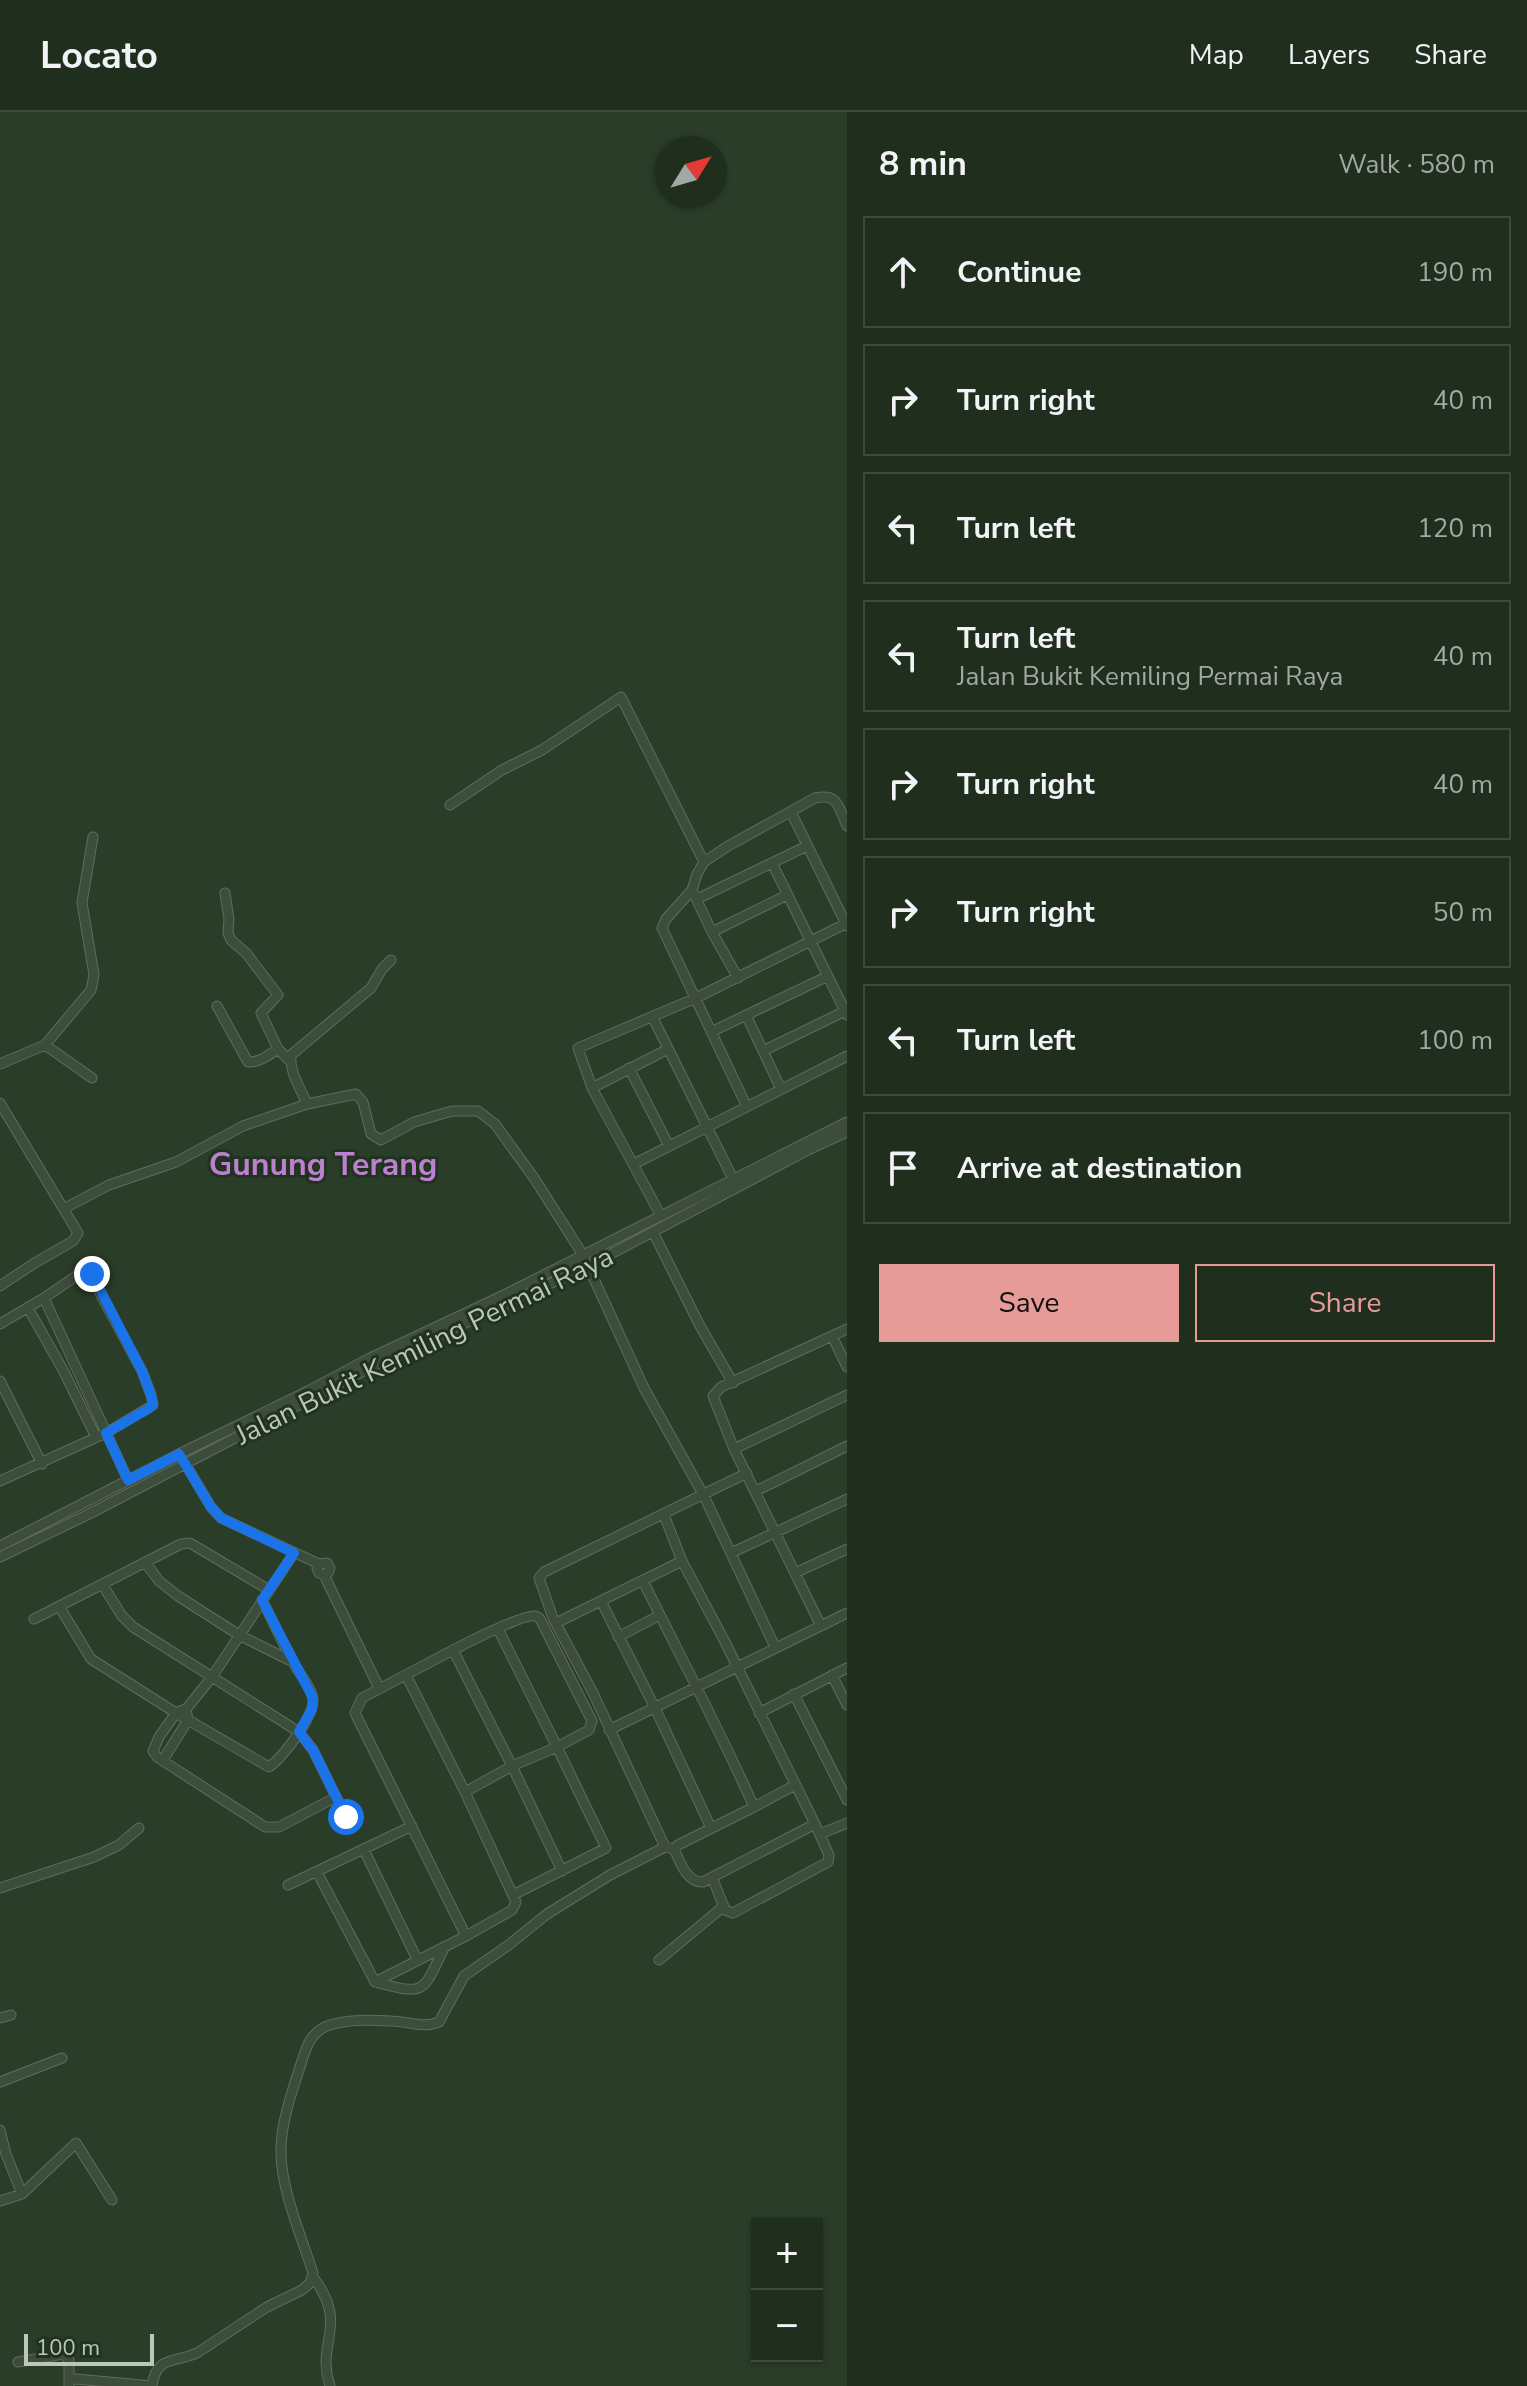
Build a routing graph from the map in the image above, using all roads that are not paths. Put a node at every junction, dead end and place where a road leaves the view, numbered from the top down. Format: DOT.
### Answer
graph roads {
  1 [pos="450,805"];
  2 [pos="791,812"];
  3 [pos="847,826"];
  4 [pos="93,837"];
  5 [pos="807,846"];
  6 [pos="704,862"];
  7 [pos="772,863"];
  8 [pos="225,893"];
  9 [pos="694,894"];
  10 [pos="787,895"];
  11 [pos="847,924"];
  12 [pos="712,932"];
  13 [pos="811,941"];
  14 [pos="391,960"];
  15 [pos="828,976"];
  16 [pos="738,978"];
  17 [pos="696,998"];
  18 [pos="217,1006"];
  19 [pos="846,1013"];
  20 [pos="746,1015"];
  21 [pos="653,1018"];
  22 [pos="711,1032"];
  23 [pos="45,1045"];
  24 [pos="278,1049"];
  25 [pos="668,1049"];
  26 [pos="763,1051"];
  27 [pos="847,1056"];
  28 [pos="289,1060"];
  29 [pos="0,1064"];
  30 [pos="629,1068"];
  31 [pos="92,1078"];
  32 [pos="592,1088"];
  33 [pos="781,1089"];
  34 [pos="0,1103"];
  35 [pos="307,1104"];
  36 [pos="747,1107"];
  37 [pos="847,1122"];
  38 [pos="708,1126"];
  39 [pos="847,1132"];
  40 [pos="669,1146"];
  41 [pos="634,1164"];
  42 [pos="735,1184"];
  43 [pos="65,1208"];
  44 [pos="661,1216"];
  45 [pos="653,1232"];
  46 [pos="583,1255"];
  47 [pos="588,1266"];
  48 [pos="0,1286"];
  49 [pos="44,1298"];
  50 [pos="28,1308"];
  51 [pos="0,1324"];
  52 [pos="847,1329"];
  53 [pos="832,1336"];
  54 [pos="75,1363"];
  55 [pos="847,1367"];
  56 [pos="63,1370"];
  57 [pos="0,1381"];
  58 [pos="733,1383"];
  59 [pos="847,1395"];
  60 [pos="106,1433"];
  61 [pos="96,1437"];
  62 [pos="847,1446"];
  63 [pos="734,1449"];
  64 [pos="182,1458"];
  65 [pos="42,1464"];
  66 [pos="747,1473"];
  67 [pos="128,1480"];
  68 [pos="0,1481"];
  69 [pos="756,1491"];
  70 [pos="704,1496"];
  71 [pos="847,1499"];
  72 [pos="664,1515"];
  73 [pos="776,1533"];
  74 [pos="0,1546"];
  75 [pos="847,1549"];
  76 [pos="294,1553"];
  77 [pos="731,1553"];
  78 [pos="0,1557"];
  79 [pos="682,1561"];
  80 [pos="145,1562"];
  81 [pos="795,1573"];
  82 [pos="643,1581"];
  83 [pos="102,1584"];
  84 [pos="269,1590"];
  85 [pos="262,1600"];
  86 [pos="601,1601"];
  87 [pos="59,1606"];
  88 [pos="847,1613"];
  89 [pos="660,1615"];
  90 [pos="34,1619"];
  91 [pos="556,1623"];
  92 [pos="821,1626"];
  93 [pos="498,1629"];
  94 [pos="239,1635"];
  95 [pos="618,1637"];
  96 [pos="775,1647"];
  97 [pos="453,1650"];
  98 [pos="293,1662"];
  99 [pos="737,1666"];
  100 [pos="847,1668"];
  101 [pos="406,1675"];
  102 [pos="832,1675"];
  103 [pos="212,1677"];
  104 [pos="379,1688"];
  105 [pos="699,1688"];
  106 [pos="794,1694"];
  107 [pos="847,1705"];
  108 [pos="187,1708"];
  109 [pos="655,1708"];
  110 [pos="176,1713"];
  111 [pos="759,1713"];
  112 [pos="188,1720"];
  113 [pos="609,1730"];
  114 [pos="299,1732"];
  115 [pos="557,1747"];
  116 [pos="163,1760"];
  117 [pos="512,1766"];
  118 [pos="795,1785"];
  119 [pos="465,1792"];
  120 [pos="336,1797"];
  121 [pos="847,1800"];
  122 [pos="754,1807"];
  123 [pos="346,1817"];
  124 [pos="847,1823"];
  125 [pos="815,1824"];
  126 [pos="412,1826"];
  127 [pos="139,1828"];
  128 [pos="711,1828"];
  129 [pos="820,1834"];
  130 [pos="670,1848"];
  131 [pos="364,1850"];
  132 [pos="562,1871"];
  133 [pos="317,1872"];
  134 [pos="712,1877"];
  135 [pos="288,1885"];
  136 [pos="0,1888"];
  137 [pos="513,1895"];
  138 [pos="724,1906"];
  139 [pos="466,1936"];
  140 [pos="445,1946"];
  141 [pos="417,1959"];
  142 [pos="659,1960"];
  143 [pos="375,1982"];
  144 [pos="11,2015"];
  145 [pos="0,2018"];
  146 [pos="62,2058"];
  147 [pos="0,2082"];
  148 [pos="0,2130"];
  149 [pos="22,2194"];
  150 [pos="112,2200"];
  151 [pos="0,2201"];
  152 [pos="313,2277"];
  153 [pos="18,2362"];
  154 [pos="69,2383"];
  155 [pos="152,2386"];
  156 [pos="330,2386"];
  1 -- 6 [label="street"];
  2 -- 3 [label="street"];
  2 -- 5 [label="street"];
  2 -- 6 [label="street"];
  4 -- 23 [label="street"];
  5 -- 7 [label="street"];
  5 -- 11 [label="street"];
  6 -- 9 [label="street"];
  7 -- 9 [label="street"];
  7 -- 10 [label="street"];
  8 -- 24 [label="street"];
  9 -- 12 [label="street"];
  9 -- 17 [label="street"];
  10 -- 12 [label="street"];
  10 -- 13 [label="street"];
  11 -- 13 [label="street"];
  12 -- 16 [label="street"];
  13 -- 15 [label="street"];
  13 -- 16 [label="street"];
  14 -- 28 [label="street"];
  15 -- 19 [label="street"];
  15 -- 20 [label="street"];
  16 -- 17 [label="street"];
  17 -- 21 [label="street"];
  17 -- 22 [label="street"];
  18 -- 24 [label="street"];
  19 -- 26 [label="street"];
  20 -- 22 [label="street"];
  20 -- 26 [label="street"];
  21 -- 25 [label="street"];
  21 -- 32 [label="street"];
  22 -- 36 [label="street"];
  23 -- 29 [label="street"];
  23 -- 31 [label="street"];
  24 -- 28 [label="street"];
  25 -- 30 [label="street"];
  25 -- 38 [label="street"];
  26 -- 33 [label="street"];
  27 -- 33 [label="street"];
  28 -- 35 [label="street"];
  30 -- 32 [label="street"];
  30 -- 40 [label="street"];
  32 -- 41 [label="street"];
  33 -- 36 [label="street"];
  34 -- 43 [label="street"];
  35 -- 43 [label="street"];
  35 -- 46 [label="street"];
  36 -- 38 [label="street"];
  37 -- 42 [label="street, Jalan Bukit Kemiling Permai Raya"];
  38 -- 40 [label="street"];
  38 -- 42 [label="street"];
  39 -- 42 [label="street, Jalan Bukit Kemiling Permai Raya"];
  40 -- 41 [label="street"];
  41 -- 44 [label="street"];
  42 -- 44 [label="street, Jalan Bukit Kemiling Permai Raya"];
  42 -- 45 [label="street, Jalan Bukit Kemiling Permai Raya"];
  43 -- 48 [label="street"];
  44 -- 46 [label="street, Jalan Bukit Kemiling Permai Raya"];
  45 -- 47 [label="street, Jalan Bukit Kemiling Permai Raya"];
  45 -- 58 [label="street"];
  46 -- 47 [label="street"];
  46 -- 64 [label="street, Jalan Bukit Kemiling Permai Raya"];
  47 -- 64 [label="street, Jalan Bukit Kemiling Permai Raya"];
  47 -- 70 [label="street"];
  49 -- 50 [label="street"];
  49 -- 54 [label="street"];
  49 -- 60 [label="street"];
  50 -- 51 [label="street"];
  50 -- 56 [label="street"];
  52 -- 53 [label="street"];
  53 -- 55 [label="street"];
  53 -- 58 [label="street"];
  54 -- 56 [label="street"];
  54 -- 60 [label="street"];
  56 -- 61 [label="street"];
  57 -- 65 [label="street"];
  58 -- 63 [label="street"];
  59 -- 63 [label="street"];
  60 -- 61 [label="street"];
  60 -- 67 [label="street"];
  61 -- 65 [label="street"];
  62 -- 69 [label="street"];
  63 -- 66 [label="street"];
  64 -- 67 [label="street, Jalan Bukit Kemiling Permai Raya"];
  64 -- 76 [label="street"];
  64 -- 78 [label="street, Jalan Bukit Kemiling Permai Raya"];
  65 -- 68 [label="street"];
  66 -- 69 [label="street"];
  66 -- 70 [label="street"];
  67 -- 74 [label="street, Jalan Bukit Kemiling Permai Raya"];
  69 -- 73 [label="street"];
  70 -- 72 [label="street"];
  70 -- 77 [label="street"];
  71 -- 73 [label="street"];
  72 -- 79 [label="street"];
  72 -- 91 [label="street"];
  73 -- 77 [label="street"];
  73 -- 81 [label="street"];
  75 -- 81 [label="street"];
  76 -- 84 [label="street"];
  76 -- 104 [label="street"];
  77 -- 96 [label="street"];
  79 -- 82 [label="street"];
  79 -- 99 [label="street"];
  80 -- 83 [label="street"];
  80 -- 84 [label="street"];
  80 -- 94 [label="street"];
  81 -- 92 [label="street"];
  82 -- 86 [label="street"];
  82 -- 89 [label="street"];
  83 -- 87 [label="street"];
  83 -- 103 [label="street"];
  84 -- 85 [label="street"];
  85 -- 94 [label="street"];
  85 -- 98 [label="street"];
  86 -- 91 [label="street"];
  86 -- 95 [label="street"];
  87 -- 90 [label="street"];
  87 -- 110 [label="street"];
  88 -- 92 [label="street"];
  89 -- 95 [label="street"];
  89 -- 105 [label="street"];
  91 -- 113 [label="street"];
  92 -- 96 [label="street"];
  93 -- 97 [label="street"];
  93 -- 115 [label="street"];
  93 -- 115 [label="street"];
  94 -- 98 [label="street"];
  94 -- 103 [label="street"];
  95 -- 109 [label="street"];
  96 -- 99 [label="street"];
  97 -- 101 [label="street"];
  97 -- 117 [label="street"];
  98 -- 114 [label="street"];
  99 -- 105 [label="street"];
  99 -- 111 [label="street"];
  100 -- 102 [label="street"];
  101 -- 104 [label="street"];
  101 -- 119 [label="street"];
  102 -- 106 [label="street"];
  102 -- 107 [label="street"];
  103 -- 108 [label="street"];
  103 -- 114 [label="street"];
  104 -- 126 [label="street"];
  105 -- 109 [label="street"];
  105 -- 122 [label="street"];
  106 -- 111 [label="street"];
  106 -- 121 [label="street"];
  108 -- 110 [label="street"];
  108 -- 112 [label="street"];
  109 -- 113 [label="street"];
  109 -- 128 [label="street"];
  110 -- 112 [label="street"];
  110 -- 116 [label="street"];
  111 -- 118 [label="street"];
  112 -- 114 [label="street"];
  112 -- 116 [label="street"];
  113 -- 130 [label="street"];
  114 -- 120 [label="street"];
  115 -- 117 [label="street"];
  115 -- 132 [label="street"];
  116 -- 120 [label="street"];
  117 -- 119 [label="street"];
  117 -- 132 [label="street"];
  118 -- 122 [label="street"];
  118 -- 125 [label="street"];
  119 -- 137 [label="street"];
  120 -- 123 [label="street"];
  122 -- 128 [label="street"];
  124 -- 129 [label="street"];
  125 -- 129 [label="street"];
  125 -- 134 [label="street"];
  126 -- 131 [label="street"];
  126 -- 139 [label="street"];
  127 -- 136 [label="street"];
  128 -- 130 [label="street"];
  129 -- 138 [label="street"];
  130 -- 134 [label="street"];
  130 -- 152 [label="street"];
  131 -- 133 [label="street"];
  131 -- 141 [label="street"];
  132 -- 137 [label="street"];
  133 -- 135 [label="street"];
  133 -- 143 [label="street"];
  134 -- 138 [label="street"];
  137 -- 139 [label="street"];
  138 -- 142 [label="street"];
  139 -- 140 [label="street"];
  140 -- 141 [label="street"];
  140 -- 143 [label="street"];
  141 -- 143 [label="street"];
  144 -- 145 [label="street"];
  146 -- 147 [label="street"];
  148 -- 149 [label="street"];
  149 -- 150 [label="street"];
  149 -- 151 [label="street"];
  152 -- 155 [label="street"];
  152 -- 156 [label="street"];
  153 -- 154 [label="street"];
  154 -- 155 [label="street"];
}
